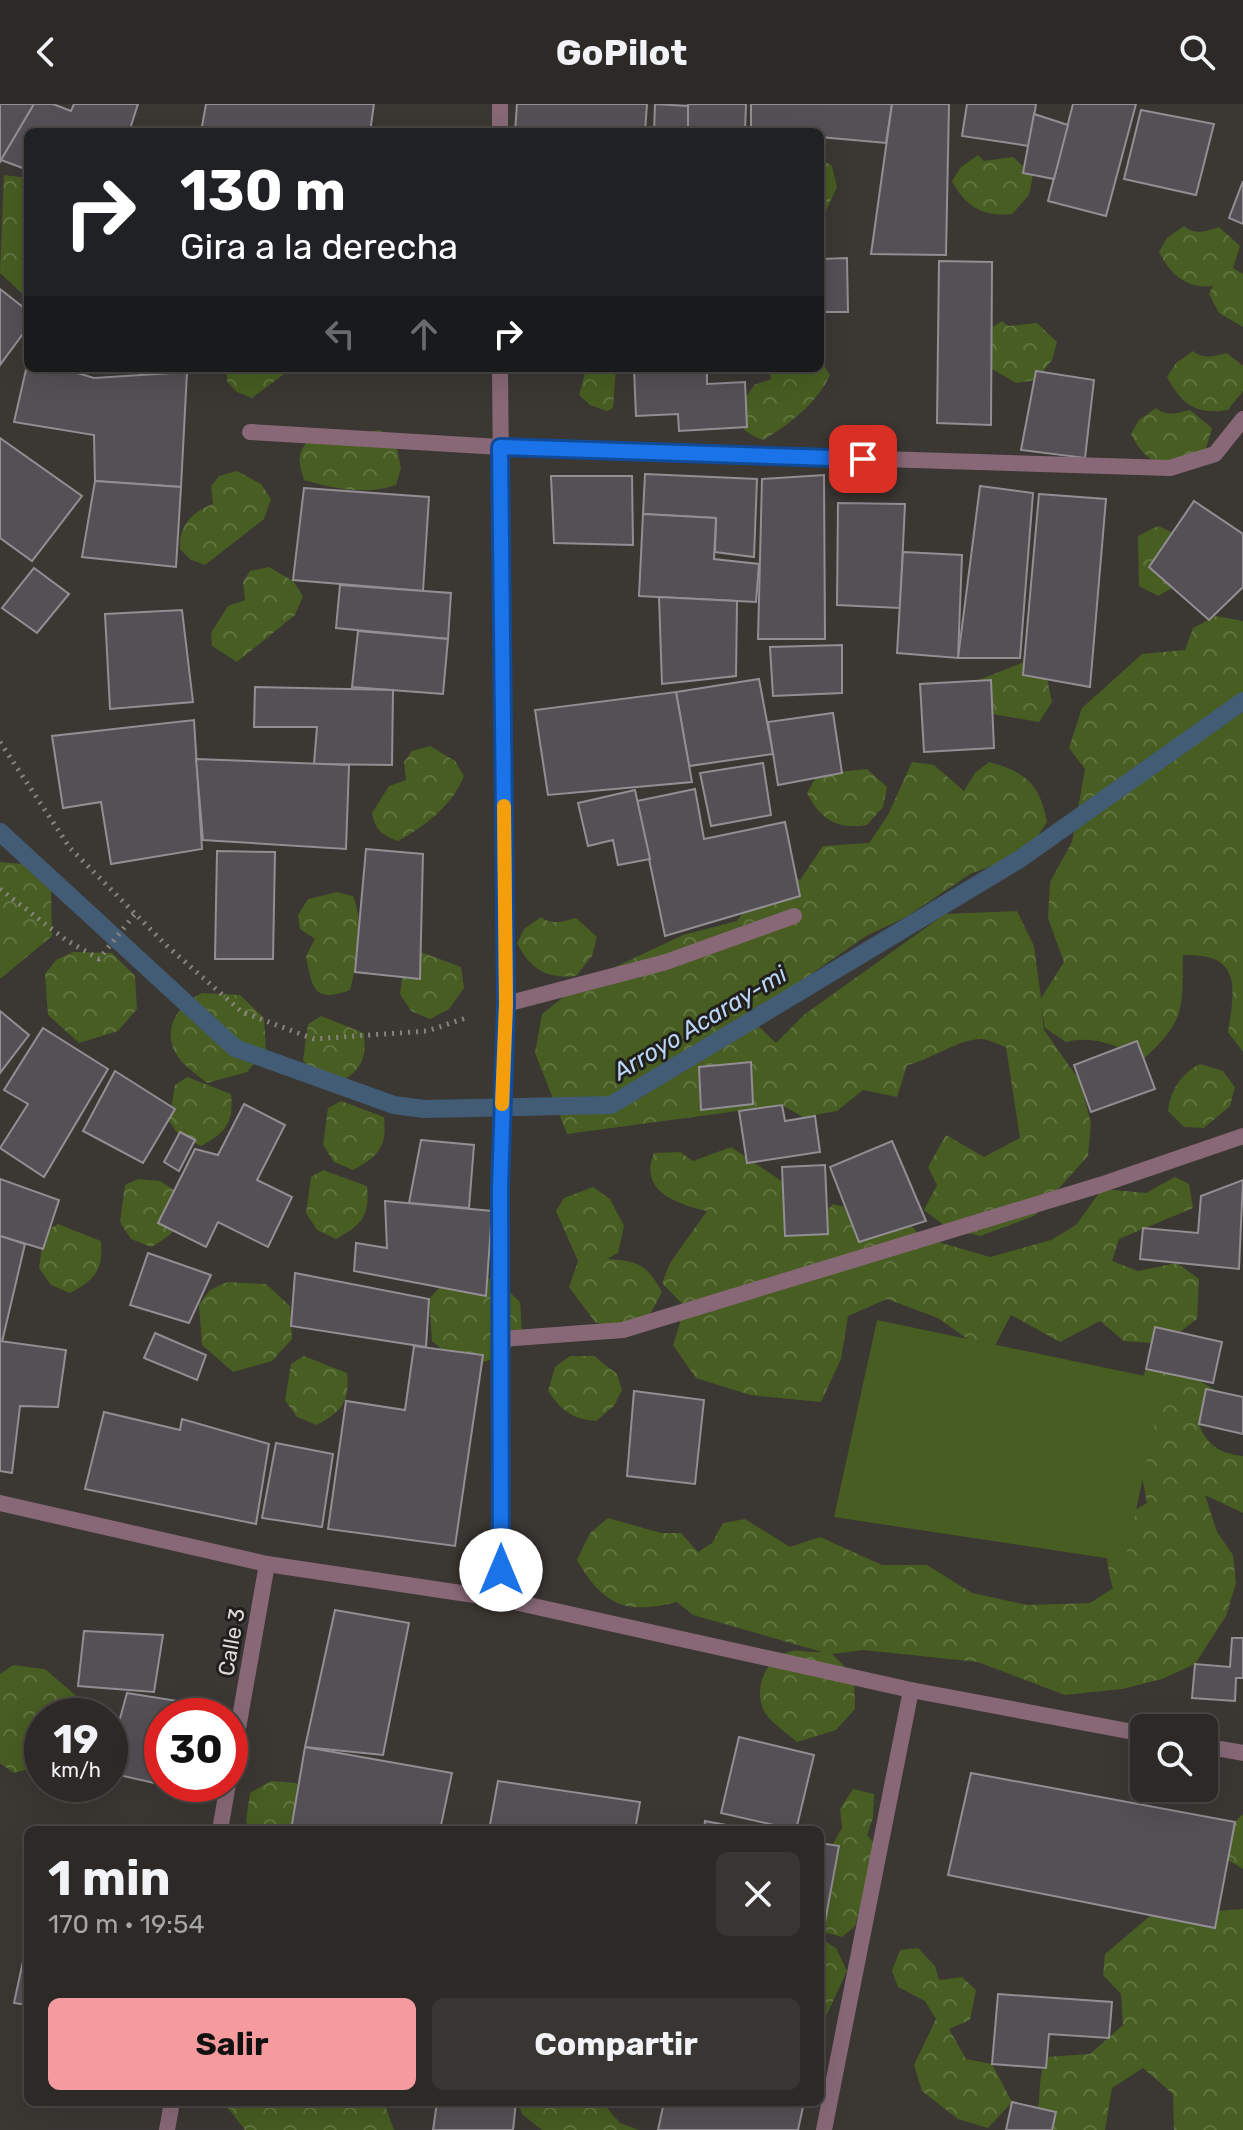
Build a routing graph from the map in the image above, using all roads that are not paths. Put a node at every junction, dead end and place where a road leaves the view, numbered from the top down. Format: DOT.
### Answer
graph roads {
  1 [pos="500,104"];
  2 [pos="500,128"];
  3 [pos="500,372"];
  4 [pos="1243,419"];
  5 [pos="250,432"];
  6 [pos="500,447"];
  7 [pos="794,916"];
  8 [pos="506,1004"];
  9 [pos="1243,1136"];
  10 [pos="502,1339"];
  11 [pos="0,1503"];
  12 [pos="267,1564"];
  13 [pos="501,1599"];
  14 [pos="911,1690"];
  15 [pos="243,1698"];
  16 [pos="1130,1731"];
  17 [pos="1218,1749"];
  18 [pos="1243,1753"];
  19 [pos="225,1802"];
  20 [pos="221,1826"];
  21 [pos="171,2106"];
  22 [pos="167,2130"];
  23 [pos="824,2130"];
  1 -- 2 [label="street"];
  3 -- 6 [label="street"];
  4 -- 6 [label="street"];
  5 -- 6 [label="street"];
  6 -- 8 [label="street"];
  7 -- 8 [label="street"];
  8 -- 10 [label="street"];
  9 -- 10 [label="street"];
  10 -- 13 [label="street"];
  11 -- 12 [label="street"];
  12 -- 13 [label="street"];
  12 -- 15 [label="street, Calle 3"];
  13 -- 14 [label="street"];
  14 -- 16 [label="street"];
  14 -- 23 [label="street"];
  17 -- 18 [label="street"];
  19 -- 20 [label="street"];
  21 -- 22 [label="street"];
}
